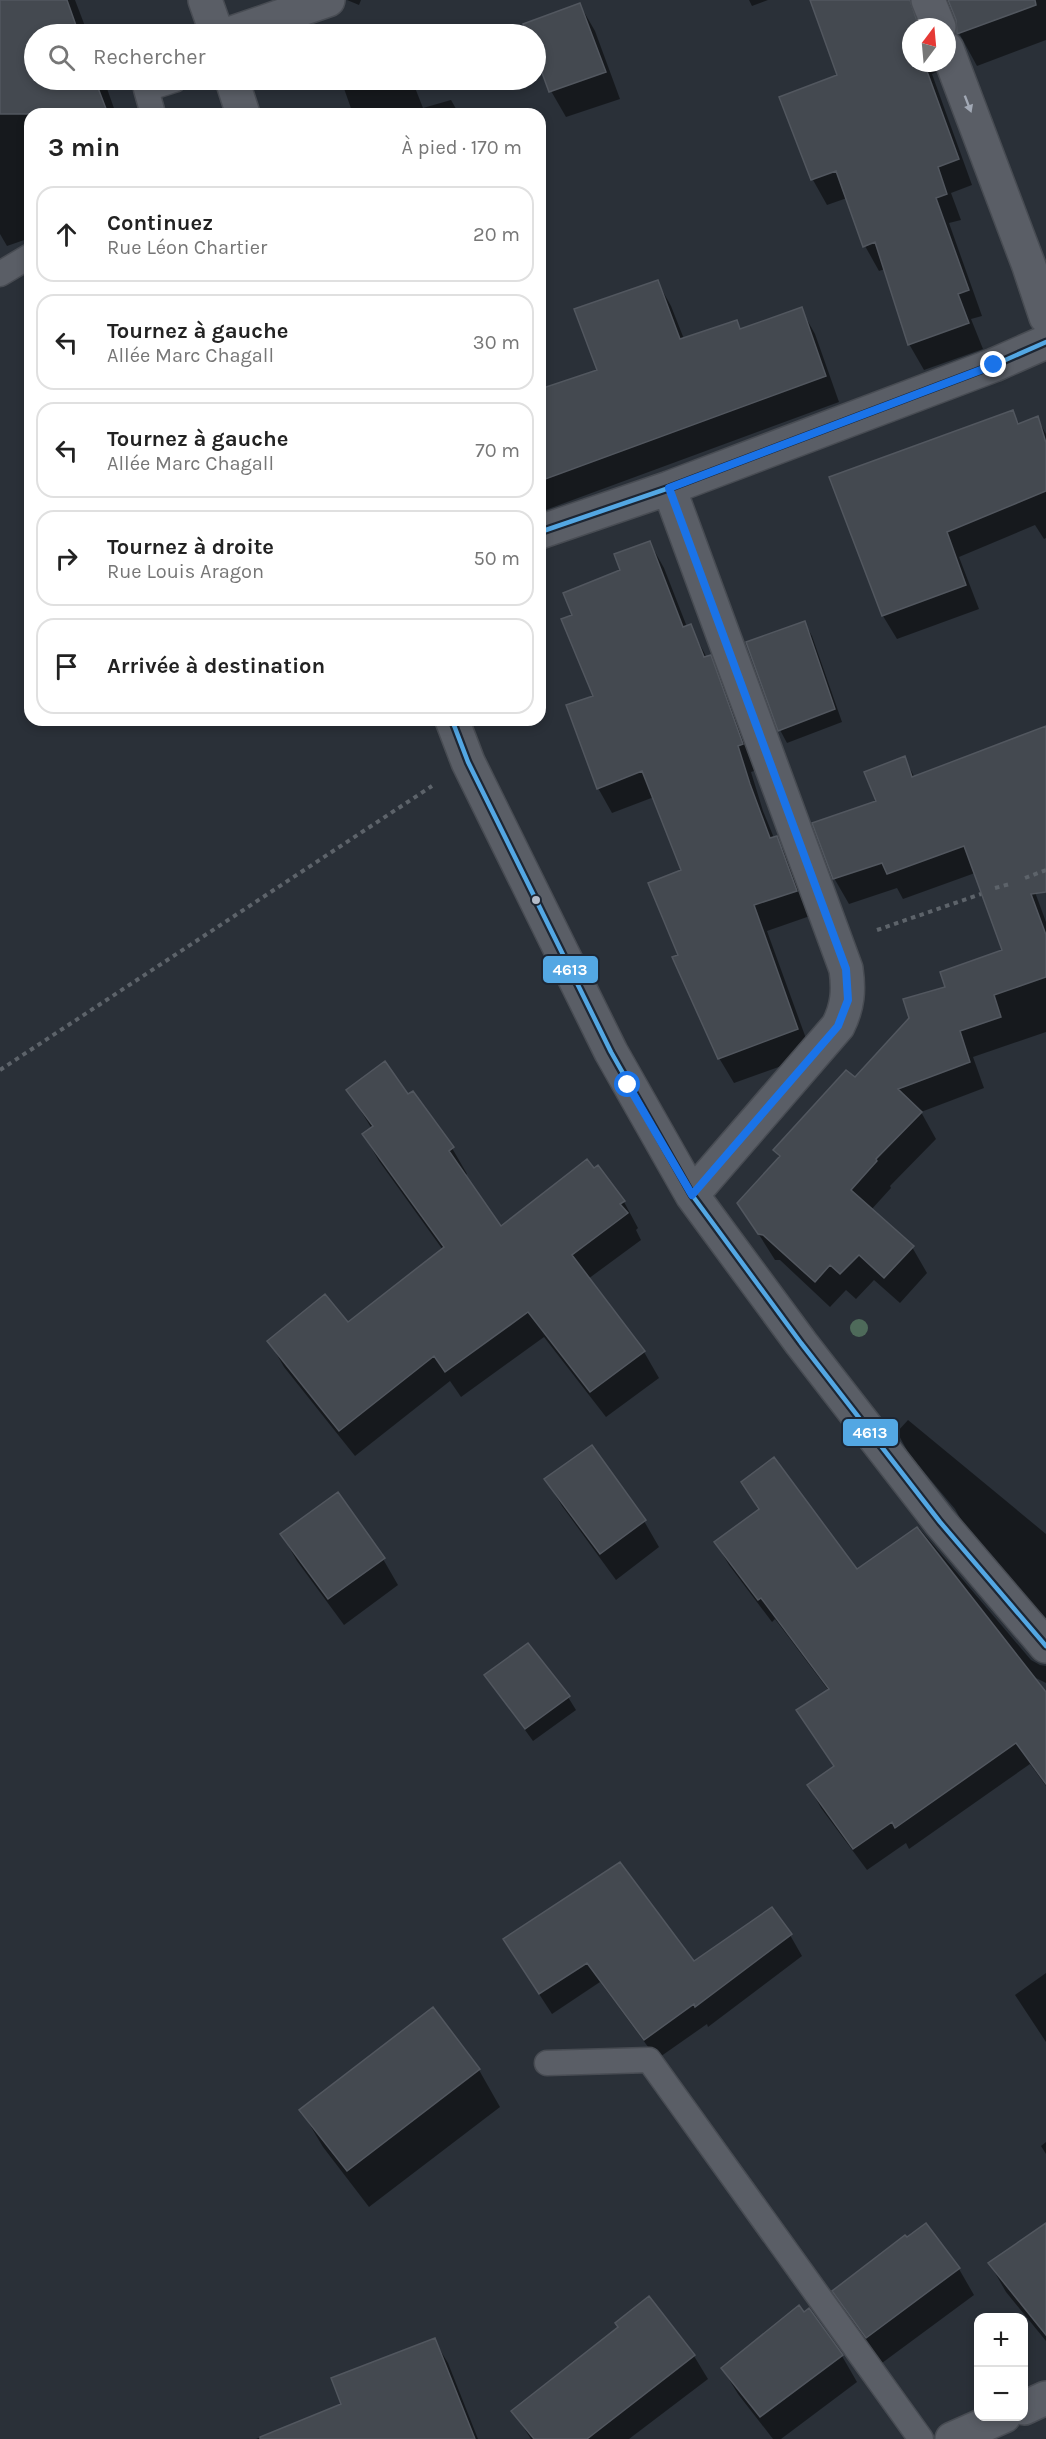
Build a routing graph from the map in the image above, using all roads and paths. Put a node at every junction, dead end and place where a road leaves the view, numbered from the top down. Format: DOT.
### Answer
graph roads {
  1 [pos="205,0"];
  2 [pos="328,0"];
  3 [pos="928,0"];
  4 [pos="935,18"];
  5 [pos="213,24"];
  6 [pos="258,24"];
  7 [pos="956,72"];
  8 [pos="146,90"];
  9 [pos="235,90"];
  10 [pos="151,108"];
  11 [pos="241,108"];
  12 [pos="24,259"];
  13 [pos="0,273"];
  14 [pos="1046,317"];
  15 [pos="1046,342"];
  16 [pos="669,488"];
  17 [pos="546,530"];
  18 [pos="454,726"];
  19 [pos="468,762"];
  20 [pos="1046,870"];
  21 [pos="1025,878"];
  22 [pos="1010,884"];
  23 [pos="995,888"];
  24 [pos="981,894"];
  25 [pos="837,944"];
  26 [pos="0,1070"];
  27 [pos="692,1195"];
  28 [pos="1046,1646"];
  29 [pos="547,2063"];
  30 [pos="1046,2398"];
  31 [pos="1028,2406"];
  32 [pos="993,2421"];
  33 [pos="921,2439"];
  34 [pos="952,2439"];
  1 -- 5 [label="street"];
  2 -- 6 [label="street"];
  3 -- 4 [label="street"];
  7 -- 14 [label="street, one-way"];
  8 -- 10 [label="lane"];
  9 -- 11 [label="street"];
  12 -- 13 [label="lane"];
  15 -- 16 [label="street"];
  16 -- 17 [label="street"];
  16 -- 25 [label="street"];
  18 -- 19 [label="street"];
  19 -- 26 [label="path"];
  19 -- 27 [label="street"];
  20 -- 21 [label="path"];
  22 -- 23 [label="path"];
  24 -- 25 [label="path"];
  25 -- 27 [label="street"];
  27 -- 28 [label="street"];
  29 -- 33 [label="lane"];
  30 -- 31 [label="street"];
  32 -- 34 [label="street"];
}
